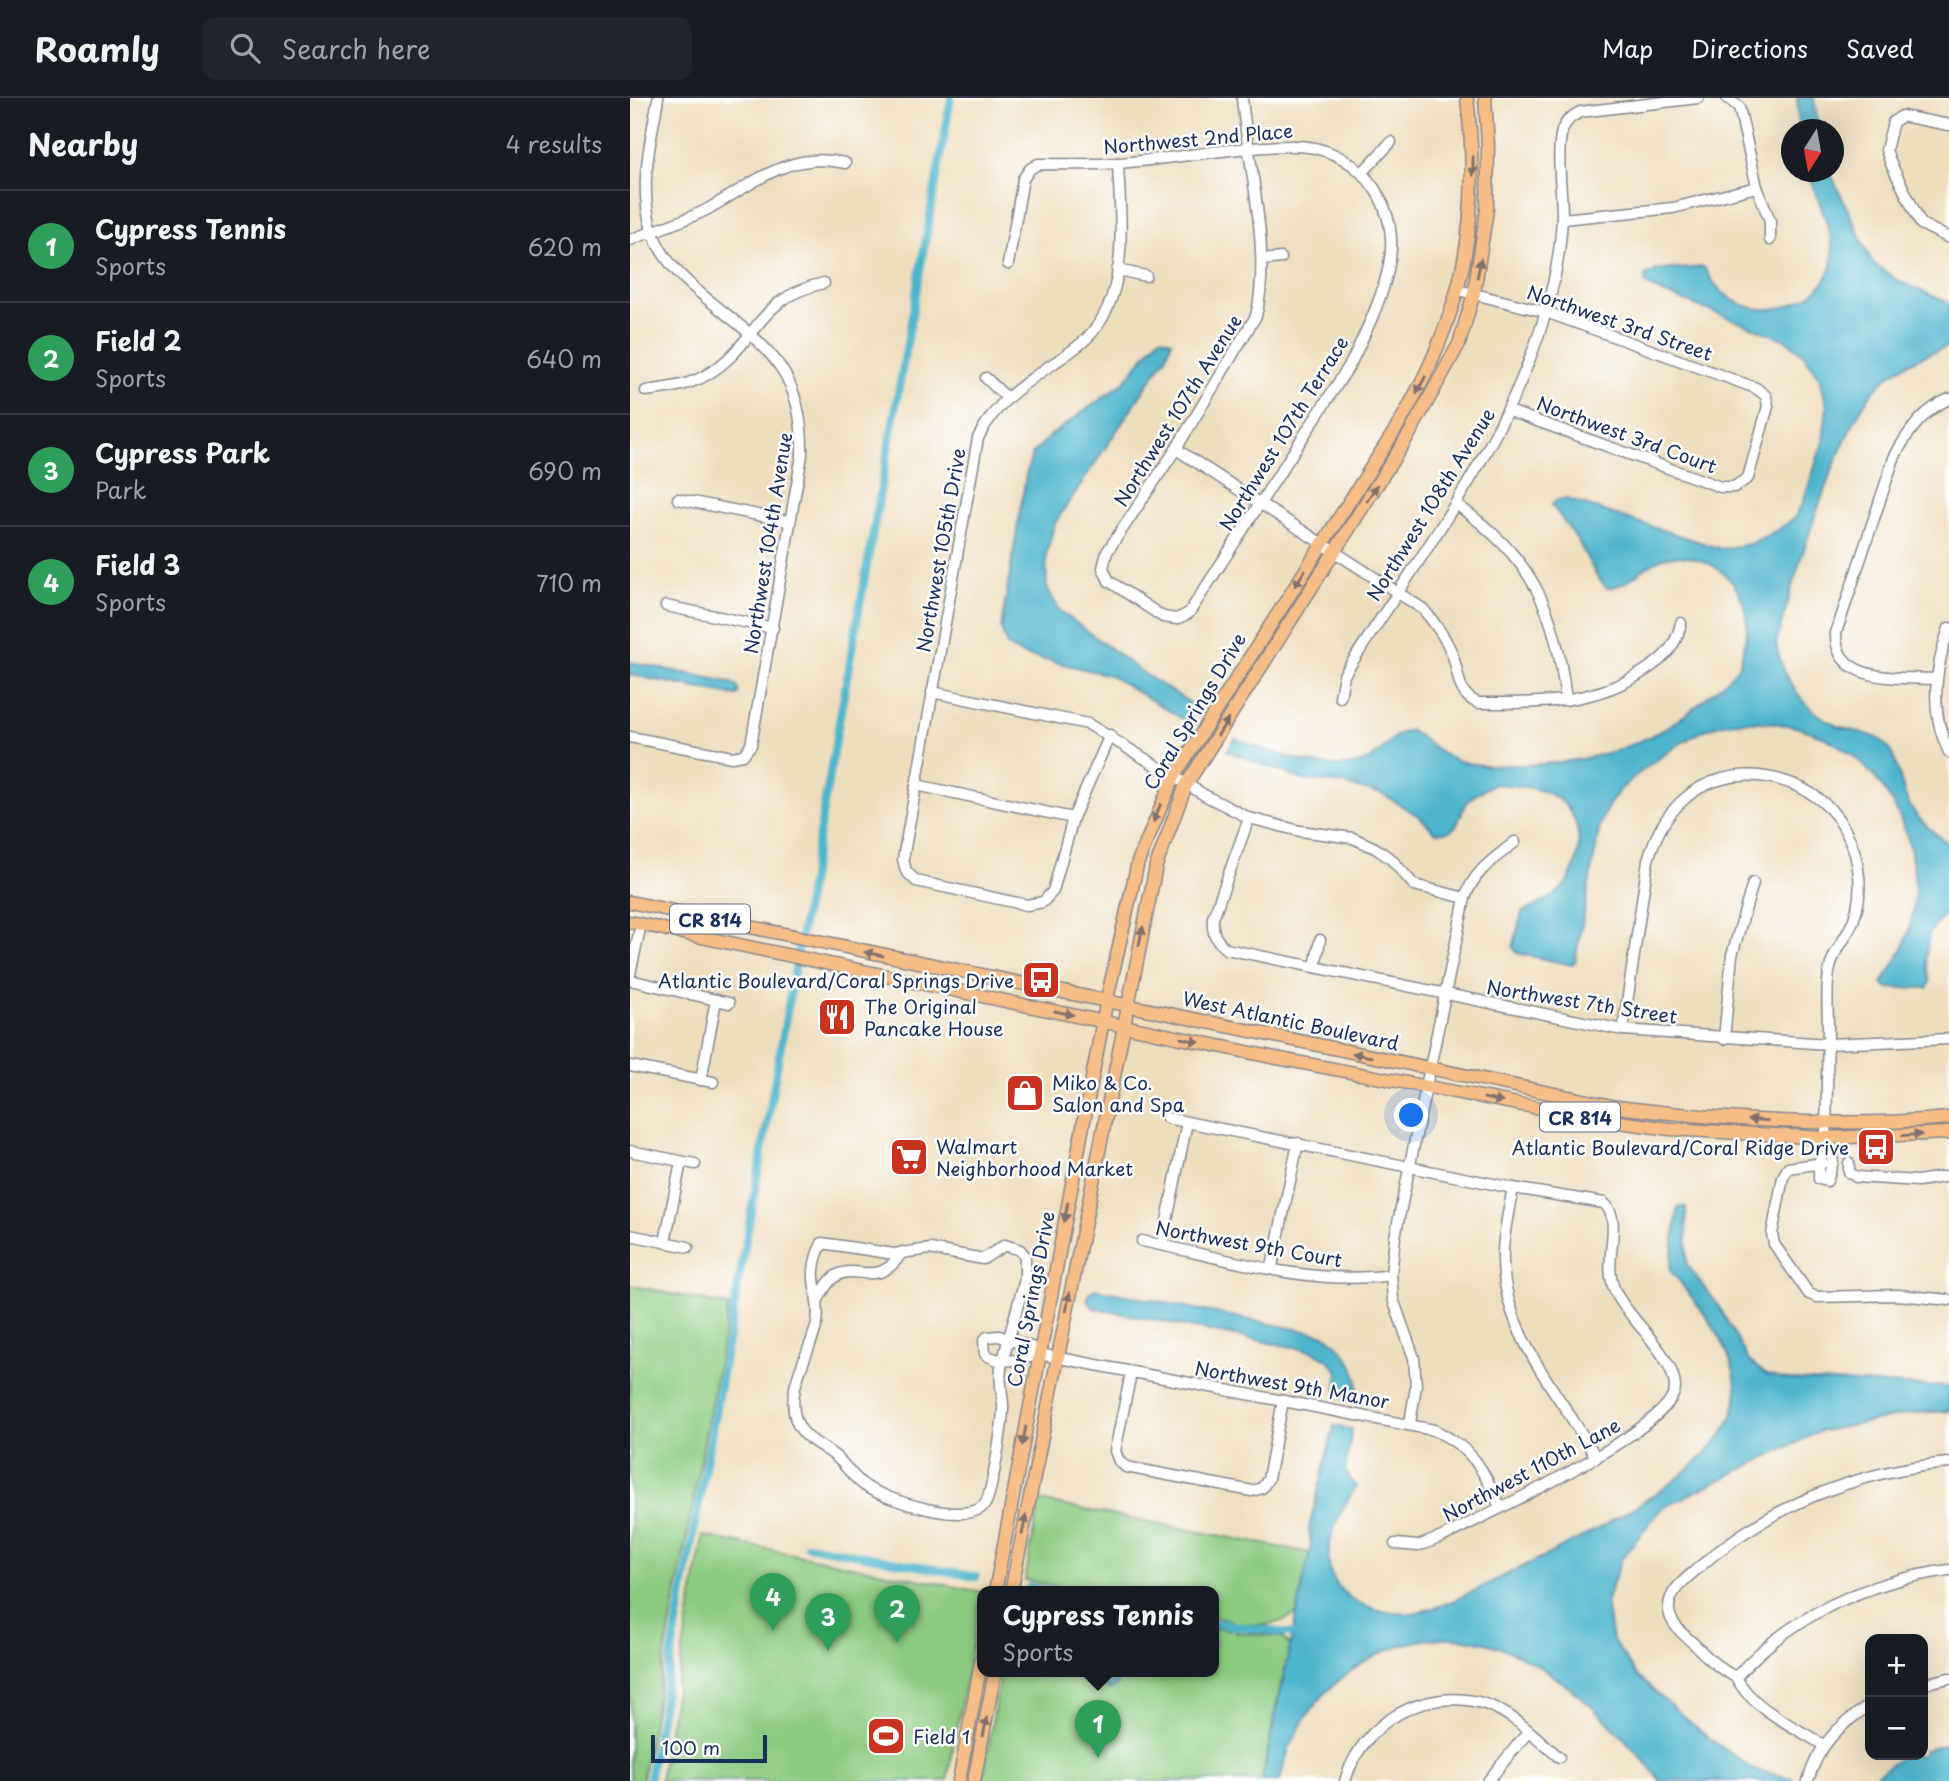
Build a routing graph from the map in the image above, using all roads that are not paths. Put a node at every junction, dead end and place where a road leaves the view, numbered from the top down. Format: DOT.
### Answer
graph roads {
  1 [pos="658,98"];
  2 [pos="1242,98"];
  3 [pos="1467,98"];
  4 [pos="1485,98"];
  5 [pos="1698,98"];
  6 [pos="1729,99"];
  7 [pos="1949,125"];
  8 [pos="1391,142"];
  9 [pos="1247,149"];
  10 [pos="845,163"];
  11 [pos="1118,163"];
  12 [pos="1363,172"];
  13 [pos="1757,187"];
  14 [pos="1562,219"];
  15 [pos="652,231"];
  16 [pos="1949,238"];
  17 [pos="630,240"];
  18 [pos="1770,240"];
  19 [pos="1281,258"];
  20 [pos="1262,260"];
  21 [pos="1008,264"];
  22 [pos="1117,270"];
  23 [pos="1146,276"];
  24 [pos="824,283"];
  25 [pos="1458,290"];
  26 [pos="1474,293"];
  27 [pos="1546,312"];
  28 [pos="750,334"];
  29 [pos="986,378"];
  30 [pos="646,391"];
  31 [pos="1006,397"];
  32 [pos="1946,400"];
  33 [pos="1510,411"];
  34 [pos="1176,449"];
  35 [pos="1734,487"];
  36 [pos="678,499"];
  37 [pos="1261,504"];
  38 [pos="1456,504"];
  39 [pos="788,522"];
  40 [pos="1323,543"];
  41 [pos="1336,551"];
  42 [pos="1397,592"];
  43 [pos="666,606"];
  44 [pos="1177,619"];
  45 [pos="1681,624"];
  46 [pos="772,628"];
  47 [pos="1949,628"];
  48 [pos="1935,679"];
  49 [pos="932,692"];
  50 [pos="1340,697"];
  51 [pos="1566,700"];
  52 [pos="1110,735"];
  53 [pos="630,737"];
  54 [pos="1949,752"];
  55 [pos="1174,776"];
  56 [pos="916,785"];
  57 [pos="1186,785"];
  58 [pos="1073,818"];
  59 [pos="1250,818"];
  60 [pos="1515,842"];
  61 [pos="1753,883"];
  62 [pos="1465,898"];
  63 [pos="630,902"];
  64 [pos="635,923"];
  65 [pos="1320,940"];
  66 [pos="1315,967"];
  67 [pos="630,974"];
  68 [pos="630,981"];
  69 [pos="1445,995"];
  70 [pos="1107,999"];
  71 [pos="716,1000"];
  72 [pos="729,1003"];
  73 [pos="1127,1003"];
  74 [pos="1103,1021"];
  75 [pos="1123,1026"];
  76 [pos="1623,1030"];
  77 [pos="1724,1039"];
  78 [pos="1949,1039"];
  79 [pos="1828,1044"];
  80 [pos="630,1066"];
  81 [pos="1429,1069"];
  82 [pos="701,1080"];
  83 [pos="713,1082"];
  84 [pos="1426,1087"];
  85 [pos="1167,1118"];
  86 [pos="1949,1118"];
  87 [pos="1187,1122"];
  88 [pos="1827,1124"];
  89 [pos="1949,1133"];
  90 [pos="1826,1138"];
  91 [pos="1298,1143"];
  92 [pos="630,1151"];
  93 [pos="681,1161"];
  94 [pos="1833,1162"];
  95 [pos="1849,1163"];
  96 [pos="695,1164"];
  97 [pos="1818,1164"];
  98 [pos="1410,1167"];
  99 [pos="1949,1175"];
  100 [pos="1513,1188"];
  101 [pos="630,1234"];
  102 [pos="1142,1241"];
  103 [pos="664,1242"];
  104 [pos="1162,1245"];
  105 [pos="688,1247"];
  106 [pos="902,1252"];
  107 [pos="1272,1267"];
  108 [pos="1391,1275"];
  109 [pos="1949,1300"];
  110 [pos="817,1302"];
  111 [pos="1009,1339"];
  112 [pos="1040,1354"];
  113 [pos="1057,1358"];
  114 [pos="1002,1362"];
  115 [pos="1131,1373"];
  116 [pos="1283,1401"];
  117 [pos="1410,1423"];
  118 [pos="1596,1458"];
  119 [pos="1949,1463"];
  120 [pos="1500,1507"];
  121 [pos="1395,1544"];
  122 [pos="1949,1570"];
  123 [pos="996,1586"];
  124 [pos="1012,1586"];
  125 [pos="978,1677"];
  126 [pos="994,1677"];
  127 [pos="1736,1677"];
  128 [pos="1949,1678"];
  129 [pos="1928,1683"];
  130 [pos="1865,1709"];
  131 [pos="1528,1732"];
  132 [pos="1823,1745"];
  133 [pos="1559,1757"];
  134 [pos="959,1781"];
  135 [pos="974,1781"];
  136 [pos="1345,1781"];
  137 [pos="1488,1781"];
  138 [pos="1808,1781"];
  1 -- 15 [label="street, Northwest 104th Avenue"];
  2 -- 9 [label="street, Northwest 107th Avenue"];
  3 -- 25 [label="main road, Coral Springs Drive, one-way"];
  26 -- 4 [label="main road, Coral Springs Drive, one-way"];
  5 -- 14 [label="street, Northwest 108th Avenue"];
  6 -- 13 [label="street"];
  7 -- 16 [label="street"];
  8 -- 12 [label="street"];
  9 -- 11 [label="street, Northwest 2nd Place"];
  9 -- 12 [label="street, Northwest 2nd Place"];
  9 -- 20 [label="street, Northwest 107th Avenue"];
  10 -- 15 [label="street"];
  11 -- 21 [label="street, Northwest 2nd Place"];
  11 -- 22 [label="street, Northwest 105th Drive"];
  12 -- 37 [label="street, Northwest 107th Terrace"];
  13 -- 14 [label="street"];
  13 -- 18 [label="street"];
  14 -- 27 [label="street, Northwest 108th Avenue"];
  15 -- 17 [label="street"];
  15 -- 28 [label="street, Northwest 104th Avenue"];
  19 -- 20 [label="street"];
  20 -- 34 [label="street, Northwest 107th Avenue"];
  22 -- 23 [label="street"];
  22 -- 31 [label="street, Northwest 105th Drive"];
  24 -- 28 [label="street"];
  25 -- 26 [label="street, Northwest 3rd Street"];
  25 -- 40 [label="main road, Coral Springs Drive, one-way"];
  26 -- 27 [label="street, Northwest 3rd Street"];
  41 -- 26 [label="main road, Coral Springs Drive, one-way"];
  27 -- 33 [label="street, Northwest 108th Avenue"];
  27 -- 35 [label="street, Northwest 3rd Street"];
  28 -- 30 [label="street"];
  28 -- 39 [label="street, Northwest 104th Avenue"];
  29 -- 31 [label="street"];
  31 -- 49 [label="street, Northwest 105th Drive"];
  32 -- 48 [label="street"];
  33 -- 35 [label="street, Northwest 3rd Court"];
  33 -- 38 [label="street, Northwest 108th Avenue"];
  34 -- 37 [label="street"];
  34 -- 44 [label="street, Northwest 107th Avenue"];
  36 -- 39 [label="street"];
  37 -- 40 [label="street"];
  37 -- 44 [label="street, Northwest 107th Terrace"];
  38 -- 42 [label="street, Northwest 108th Avenue"];
  38 -- 51 [label="street"];
  39 -- 46 [label="street, Northwest 104th Avenue"];
  40 -- 41 [label="street"];
  40 -- 55 [label="main road, Coral Springs Drive, one-way"];
  41 -- 42 [label="street"];
  57 -- 41 [label="main road, Coral Springs Drive, one-way"];
  42 -- 50 [label="street, Northwest 108th Avenue"];
  42 -- 51 [label="street"];
  43 -- 46 [label="street"];
  45 -- 51 [label="street"];
  46 -- 53 [label="street, Northwest 104th Avenue"];
  47 -- 48 [label="street"];
  48 -- 54 [label="street"];
  49 -- 52 [label="street"];
  49 -- 56 [label="street, Northwest 105th Drive"];
  52 -- 55 [label="street"];
  52 -- 58 [label="street"];
  55 -- 57 [label="street"];
  55 -- 70 [label="main road, Coral Springs Drive, one-way"];
  56 -- 58 [label="street"];
  56 -- 58 [label="street, Northwest 105th Drive"];
  57 -- 59 [label="street"];
  73 -- 57 [label="main road, Coral Springs Drive, one-way"];
  59 -- 62 [label="street"];
  59 -- 66 [label="street, Northwest 7th Street"];
  60 -- 62 [label="street"];
  61 -- 77 [label="street"];
  62 -- 69 [label="street"];
  70 -- 63 [label="main road, West Atlantic Boulevard / CR 814, one-way"];
  64 -- 67 [label="street"];
  64 -- 74 [label="main road, West Atlantic Boulevard / CR 814, one-way"];
  65 -- 66 [label="street"];
  66 -- 69 [label="street, Northwest 7th Street"];
  68 -- 71 [label="street"];
  69 -- 76 [label="street, Northwest 7th Street"];
  69 -- 81 [label="street"];
  70 -- 73 [label="main road, West Atlantic Boulevard / CR 814"];
  70 -- 74 [label="main road, Coral Springs Drive"];
  71 -- 72 [label="street"];
  71 -- 82 [label="street"];
  73 -- 75 [label="main road, Coral Springs Drive"];
  81 -- 73 [label="main road, West Atlantic Boulevard / CR 814, one-way"];
  74 -- 75 [label="main road, West Atlantic Boulevard / CR 814"];
  74 -- 112 [label="main road, Coral Springs Drive, one-way"];
  75 -- 84 [label="main road, West Atlantic Boulevard / CR 814, one-way"];
  113 -- 75 [label="main road, Coral Springs Drive, one-way"];
  76 -- 77 [label="street, Northwest 7th Street"];
  76 -- 79 [label="street"];
  77 -- 79 [label="street, Northwest 7th Street"];
  78 -- 79 [label="street, Northwest 7th Street"];
  79 -- 88 [label="street"];
  80 -- 82 [label="street"];
  81 -- 84 [label="street"];
  88 -- 81 [label="main road, West Atlantic Boulevard / CR 814, one-way"];
  82 -- 83 [label="street"];
  84 -- 90 [label="main road, West Atlantic Boulevard / CR 814, one-way"];
  84 -- 98 [label="street"];
  85 -- 87 [label="street"];
  86 -- 88 [label="main road, West Atlantic Boulevard / CR 814"];
  87 -- 91 [label="street"];
  87 -- 104 [label="street"];
  88 -- 90 [label="street"];
  90 -- 89 [label="main road, West Atlantic Boulevard / CR 814, one-way"];
  90 -- 94 [label="street"];
  90 -- 97 [label="street"];
  91 -- 98 [label="street"];
  91 -- 107 [label="street"];
  92 -- 93 [label="street"];
  93 -- 96 [label="street"];
  93 -- 103 [label="street"];
  94 -- 97 [label="street"];
  94 -- 97 [label="street"];
  95 -- 99 [label="street"];
  97 -- 109 [label="street"];
  98 -- 100 [label="street"];
  98 -- 108 [label="street"];
  100 -- 118 [label="street"];
  100 -- 118 [label="street, Northwest 110th Lane"];
  101 -- 103 [label="street"];
  102 -- 104 [label="street, Northwest 9th Court"];
  103 -- 105 [label="street"];
  104 -- 107 [label="street, Northwest 9th Court"];
  106 -- 110 [label="street"];
  106 -- 110 [label="street"];
  106 -- 111 [label="street"];
  107 -- 108 [label="street, Northwest 9th Court"];
  108 -- 117 [label="street"];
  110 -- 114 [label="street"];
  111 -- 112 [label="street"];
  111 -- 114 [label="street"];
  111 -- 114 [label="street"];
  112 -- 113 [label="street, Northwest 9th Manor"];
  112 -- 114 [label="street"];
  112 -- 123 [label="main road, Coral Springs Drive, one-way"];
  113 -- 115 [label="street, Northwest 9th Manor"];
  124 -- 113 [label="main road, Coral Springs Drive, one-way"];
  115 -- 116 [label="street, Northwest 9th Manor"];
  115 -- 116 [label="street"];
  116 -- 117 [label="street, Northwest 9th Manor"];
  117 -- 120 [label="street, Northwest 9th Manor"];
  118 -- 120 [label="street, Northwest 110th Lane"];
  119 -- 127 [label="street"];
  120 -- 121 [label="street, Northwest 110th Lane"];
  122 -- 127 [label="street"];
  125 -- 134 [label="main road"];
  135 -- 126 [label="main road, one-way"];
  127 -- 132 [label="street"];
  128 -- 129 [label="street"];
  130 -- 132 [label="street"];
  131 -- 133 [label="street"];
  131 -- 136 [label="street"];
  131 -- 137 [label="street"];
  132 -- 138 [label="street"];
}
